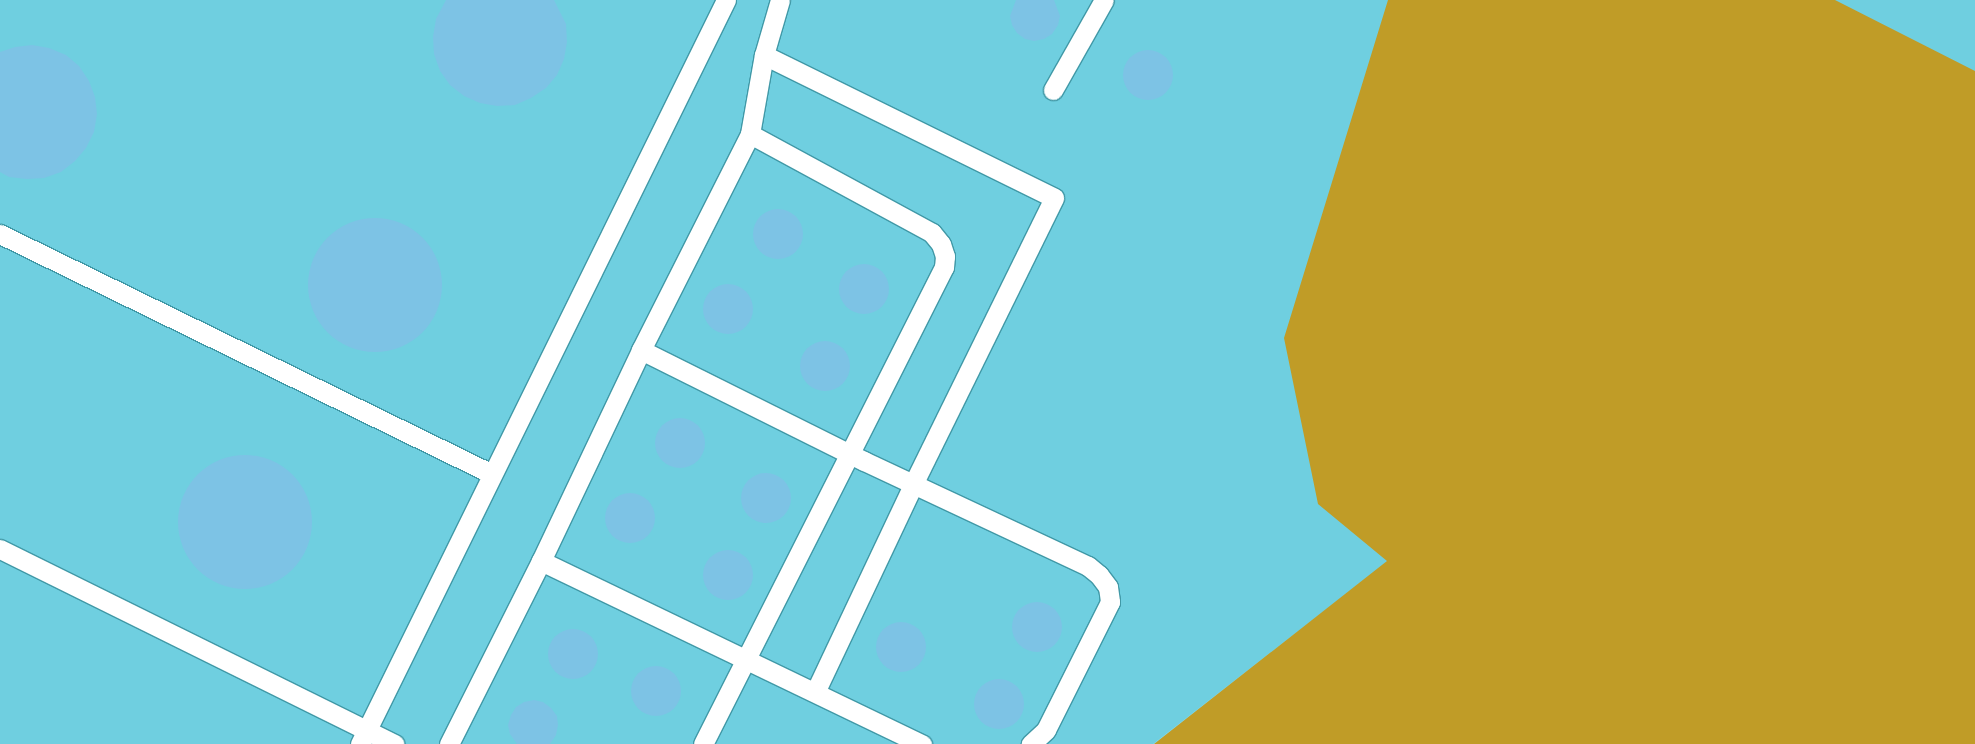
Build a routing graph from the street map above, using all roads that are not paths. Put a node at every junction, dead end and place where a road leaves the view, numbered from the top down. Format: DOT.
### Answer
graph roads {
  1 [pos="726,0"];
  2 [pos="780,0"];
  3 [pos="1104,0"];
  4 [pos="764,55"];
  5 [pos="1053,90"];
  6 [pos="750,134"];
  7 [pos="0,234"];
  8 [pos="641,350"];
  9 [pos="857,457"];
  10 [pos="492,474"];
  11 [pos="905,480"];
  12 [pos="0,549"];
  13 [pos="541,560"];
  14 [pos="744,660"];
  15 [pos="815,692"];
  16 [pos="364,737"];
  17 [pos="394,744"];
  18 [pos="450,744"];
  19 [pos="703,744"];
  20 [pos="922,744"];
  21 [pos="1031,744"];
  1 -- 10 [label="lane"];
  2 -- 4 [label="lane"];
  3 -- 5 [label="lane"];
  4 -- 6 [label="lane"];
  4 -- 11 [label="lane"];
  6 -- 8 [label="lane"];
  6 -- 9 [label="lane"];
  7 -- 10 [label="lane"];
  8 -- 9 [label="lane"];
  8 -- 13 [label="lane"];
  9 -- 11 [label="lane"];
  9 -- 14 [label="lane"];
  10 -- 16 [label="lane"];
  11 -- 15 [label="lane"];
  11 -- 21 [label="lane"];
  12 -- 16 [label="lane"];
  13 -- 14 [label="lane"];
  13 -- 18 [label="lane"];
  14 -- 15 [label="lane"];
  14 -- 19 [label="lane"];
  15 -- 20 [label="lane"];
  16 -- 17 [label="lane"];
}
